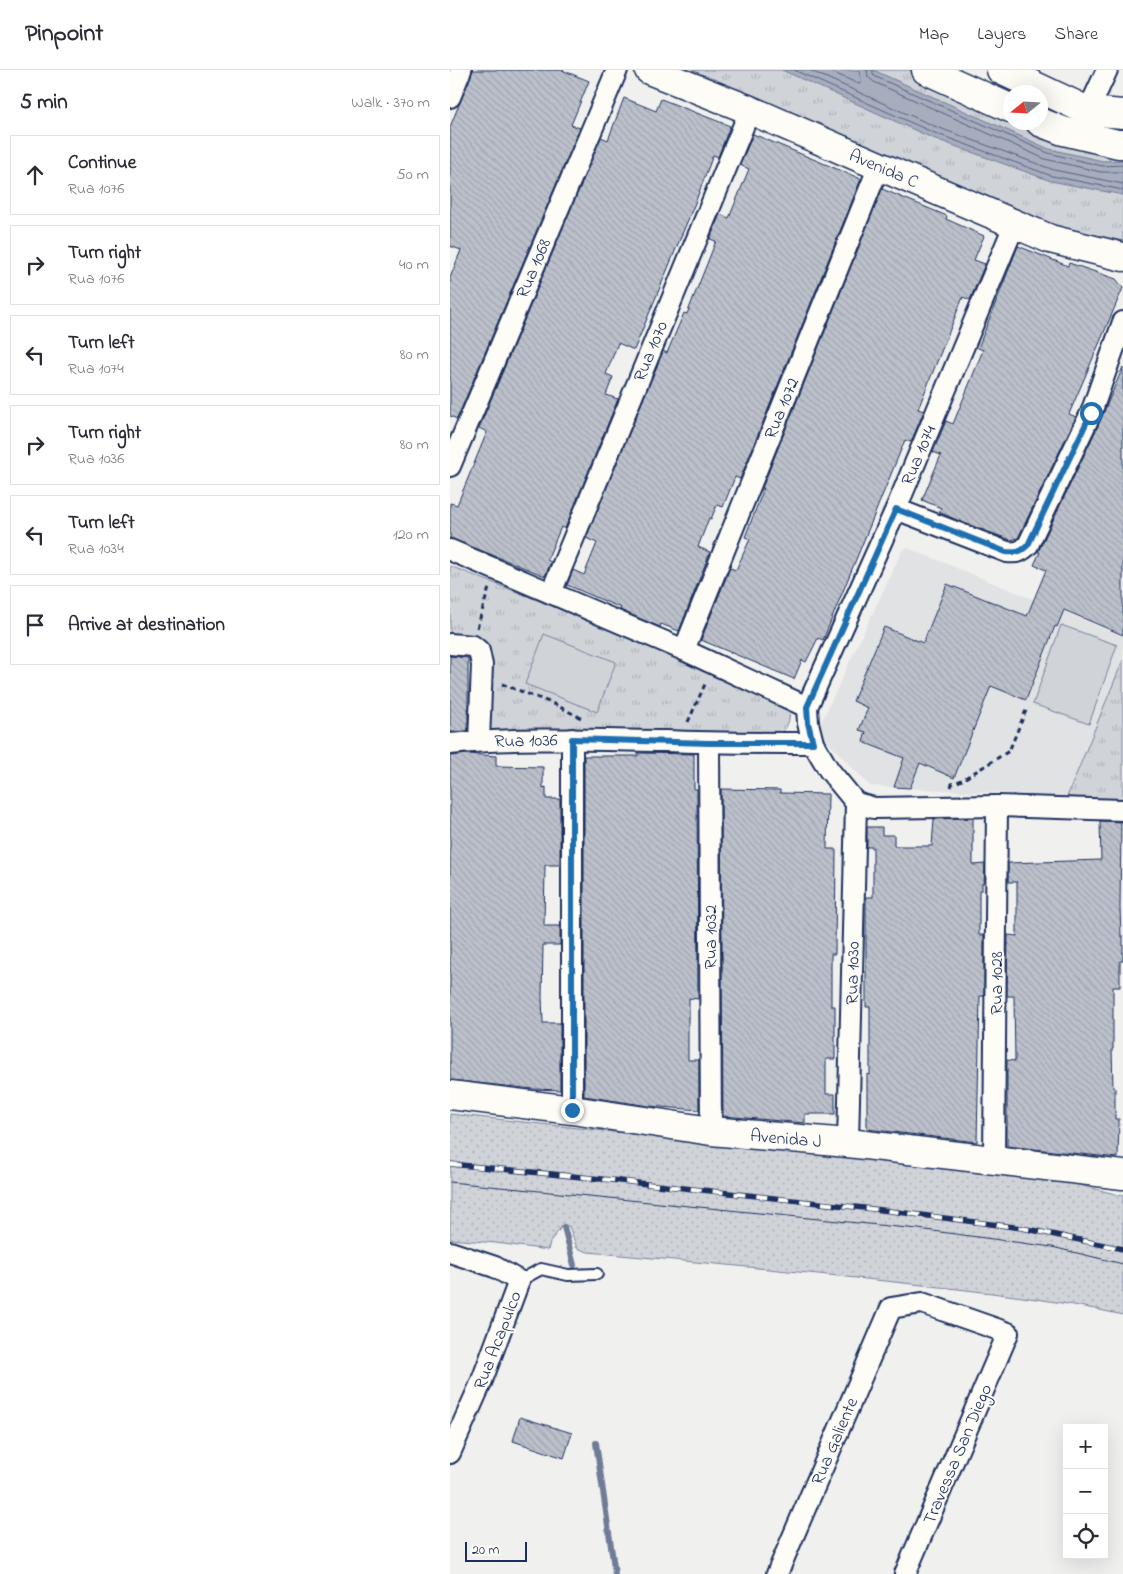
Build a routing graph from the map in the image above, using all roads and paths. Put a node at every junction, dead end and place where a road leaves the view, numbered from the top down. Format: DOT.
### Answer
graph roads {
  1 [pos="461,70"];
  2 [pos="617,70"];
  3 [pos="649,70"];
  4 [pos="926,70"];
  5 [pos="1001,70"];
  6 [pos="1107,70"];
  7 [pos="450,97"];
  8 [pos="1003,105"];
  9 [pos="750,110"];
  10 [pos="1123,114"];
  11 [pos="1086,123"];
  12 [pos="1048,125"];
  13 [pos="1123,144"];
  14 [pos="879,166"];
  15 [pos="1015,223"];
  16 [pos="1123,257"];
  17 [pos="1123,322"];
  18 [pos="450,466"];
  19 [pos="896,509"];
  20 [pos="450,550"];
  21 [pos="490,583"];
  22 [pos="551,593"];
  23 [pos="450,644"];
  24 [pos="474,646"];
  25 [pos="684,650"];
  26 [pos="708,676"];
  27 [pos="496,681"];
  28 [pos="807,707"];
  29 [pos="1027,708"];
  30 [pos="590,722"];
  31 [pos="685,728"];
  32 [pos="572,739"];
  33 [pos="479,741"];
  34 [pos="709,743"];
  35 [pos="813,743"];
  36 [pos="450,744"];
  37 [pos="856,803"];
  38 [pos="997,806"];
  39 [pos="948,807"];
  40 [pos="1123,810"];
  41 [pos="450,1095"];
  42 [pos="572,1110"];
  43 [pos="711,1131"];
  44 [pos="848,1143"];
  45 [pos="994,1160"];
  46 [pos="1123,1175"];
  47 [pos="450,1252"];
  48 [pos="597,1274"];
  49 [pos="520,1281"];
  50 [pos="891,1308"];
  51 [pos="450,1453"];
  52 [pos="777,1574"];
  53 [pos="905,1574"];
  1 -- 7 [label="street"];
  2 -- 18 [label="street, Rua 1068"];
  3 -- 9 [label="street, Avenida C"];
  4 -- 8 [label="street"];
  5 -- 11 [label="street"];
  6 -- 11 [label="street"];
  9 -- 14 [label="street, Avenida C"];
  9 -- 22 [label="street, Rua 1070"];
  10 -- 11 [label="street"];
  11 -- 12 [label="street"];
  11 -- 13 [label="street"];
  14 -- 15 [label="street, Avenida C"];
  14 -- 25 [label="street, Rua 1072"];
  15 -- 16 [label="street, Avenida C"];
  15 -- 19 [label="street, Rua 1074"];
  17 -- 19 [label="street"];
  19 -- 28 [label="street, Rua 1074"];
  20 -- 22 [label="street"];
  21 -- 24 [label="path"];
  22 -- 25 [label="street"];
  23 -- 24 [label="street"];
  24 -- 33 [label="street"];
  25 -- 28 [label="street"];
  26 -- 31 [label="path"];
  27 -- 30 [label="path"];
  28 -- 35 [label="street"];
  29 -- 39 [label="path"];
  32 -- 33 [label="street, Rua 1036"];
  32 -- 34 [label="street, Rua 1036"];
  32 -- 42 [label="street"];
  33 -- 36 [label="street, Rua 1036"];
  34 -- 35 [label="street, Rua 1036"];
  34 -- 43 [label="street, Rua 1032"];
  35 -- 37 [label="street"];
  37 -- 39 [label="street"];
  37 -- 44 [label="street, Rua 1030"];
  38 -- 39 [label="street"];
  38 -- 40 [label="street"];
  38 -- 45 [label="street, Rua 1028"];
  41 -- 42 [label="street, Avenida J"];
  42 -- 43 [label="street, Avenida J"];
  43 -- 44 [label="street, Avenida J"];
  44 -- 45 [label="street, Avenida J"];
  45 -- 46 [label="street, Avenida J"];
  47 -- 49 [label="street"];
  48 -- 49 [label="lane"];
  49 -- 51 [label="street, Rua Acapulco"];
  50 -- 52 [label="street, Rua Galiente"];
  50 -- 53 [label="street, Travessa San Diego"];
}
